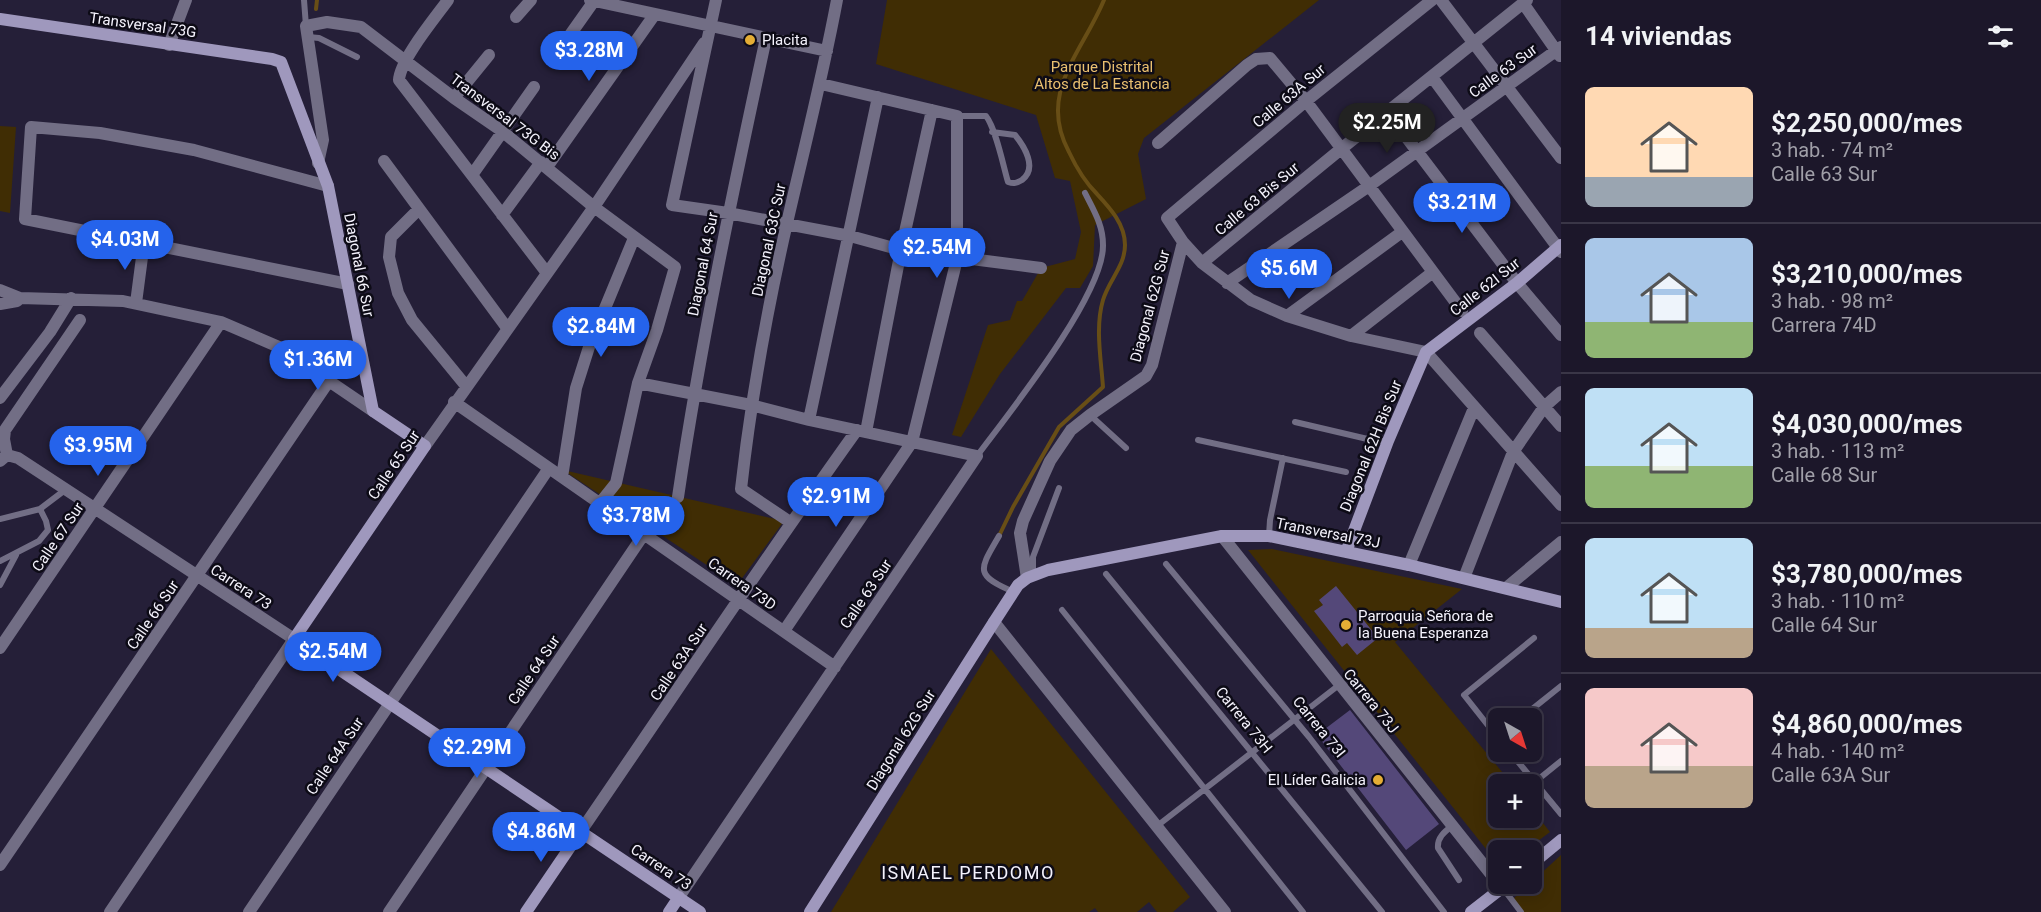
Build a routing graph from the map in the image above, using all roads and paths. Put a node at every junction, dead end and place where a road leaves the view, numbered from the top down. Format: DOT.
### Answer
graph roads {
  1 [pos="186,0"];
  2 [pos="304,0"];
  3 [pos="448,0"];
  4 [pos="531,0"];
  5 [pos="716,0"];
  6 [pos="837,0"];
  7 [pos="1432,0"];
  8 [pos="1441,0"];
  9 [pos="592,1"];
  10 [pos="1525,2"];
  11 [pos="655,14"];
  12 [pos="516,17"];
  13 [pos="0,19"];
  14 [pos="306,32"];
  15 [pos="709,32"];
  16 [pos="766,38"];
  17 [pos="565,42"];
  18 [pos="1474,42"];
  19 [pos="169,45"];
  20 [pos="827,51"];
  21 [pos="1559,51"];
  22 [pos="489,56"];
  23 [pos="357,57"];
  24 [pos="405,61"];
  25 [pos="281,62"];
  26 [pos="1432,77"];
  27 [pos="821,84"];
  28 [pos="534,87"];
  29 [pos="1507,87"];
  30 [pos="878,97"];
  31 [pos="454,98"];
  32 [pos="1306,101"];
  33 [pos="932,110"];
  34 [pos="1388,113"];
  35 [pos="957,116"];
  36 [pos="1463,119"];
  37 [pos="502,131"];
  38 [pos="992,132"];
  39 [pos="1158,143"];
  40 [pos="1341,148"];
  41 [pos="1418,150"];
  42 [pos="1561,158"];
  43 [pos="384,161"];
  44 [pos="318,163"];
  45 [pos="544,164"];
  46 [pos="472,175"];
  47 [pos="328,186"];
  48 [pos="1369,186"];
  49 [pos="1086,194"];
  50 [pos="594,207"];
  51 [pos="419,209"];
  52 [pos="728,213"];
  53 [pos="502,215"];
  54 [pos="786,225"];
  55 [pos="1402,232"];
  56 [pos="850,236"];
  57 [pos="634,238"];
  58 [pos="144,242"];
  59 [pos="1183,242"];
  60 [pos="1560,248"];
  61 [pos="901,249"];
  62 [pos="957,259"];
  63 [pos="1203,263"];
  64 [pos="1041,268"];
  65 [pos="1433,272"];
  66 [pos="547,273"];
  67 [pos="1227,283"];
  68 [pos="1517,283"];
  69 [pos="348,284"];
  70 [pos="0,290"];
  71 [pos="20,298"];
  72 [pos="71,298"];
  73 [pos="0,303"];
  74 [pos="136,303"];
  75 [pos="1462,310"];
  76 [pos="1287,316"];
  77 [pos="80,320"];
  78 [pos="221,322"];
  79 [pos="507,328"];
  80 [pos="1480,333"];
  81 [pos="1561,335"];
  82 [pos="1351,336"];
  83 [pos="1426,352"];
  84 [pos="329,381"];
  85 [pos="638,383"];
  86 [pos="466,386"];
  87 [pos="1561,392"];
  88 [pos="1,394"];
  89 [pos="693,395"];
  90 [pos="454,402"];
  91 [pos="751,405"];
  92 [pos="1544,407"];
  93 [pos="1474,408"];
  94 [pos="373,411"];
  95 [pos="1090,415"];
  96 [pos="809,420"];
  97 [pos="1295,422"];
  98 [pos="1561,426"];
  99 [pos="862,431"];
  100 [pos="1198,440"];
  101 [pos="1388,441"];
  102 [pos="912,442"];
  103 [pos="425,446"];
  104 [pos="1126,448"];
  105 [pos="1513,452"];
  106 [pos="977,456"];
  107 [pos="3,458"];
  108 [pos="1283,458"];
  109 [pos="549,468"];
  110 [pos="1346,472"];
  111 [pos="562,477"];
  112 [pos="1059,488"];
  113 [pos="65,490"];
  114 [pos="678,497"];
  115 [pos="600,503"];
  116 [pos="1561,505"];
  117 [pos="40,509"];
  118 [pos="94,510"];
  119 [pos="0,519"];
  120 [pos="790,522"];
  121 [pos="644,534"];
  122 [pos="999,536"];
  123 [pos="1222,536"];
  124 [pos="1269,536"];
  125 [pos="1561,542"];
  126 [pos="1346,552"];
  127 [pos="16,555"];
  128 [pos="0,561"];
  129 [pos="1166,564"];
  130 [pos="1409,565"];
  131 [pos="1106,574"];
  132 [pos="197,576"];
  133 [pos="1464,578"];
  134 [pos="1023,583"];
  135 [pos="0,585"];
  136 [pos="1506,588"];
  137 [pos="739,600"];
  138 [pos="1561,602"];
  139 [pos="1062,610"];
  140 [pos="994,622"];
  141 [pos="784,631"];
  142 [pos="1533,638"];
  143 [pos="294,639"];
  144 [pos="0,648"];
  145 [pos="835,667"];
  146 [pos="1339,685"];
  147 [pos="1561,686"];
  148 [pos="389,703"];
  149 [pos="1534,708"];
  150 [pos="1294,720"];
  151 [pos="1488,725"];
  152 [pos="1252,752"];
  153 [pos="1561,761"];
  154 [pos="1518,762"];
  155 [pos="486,768"];
  156 [pos="1528,774"];
  157 [pos="1542,776"];
  158 [pos="1205,789"];
  159 [pos="1542,791"];
  160 [pos="1561,814"];
  161 [pos="1156,826"];
  162 [pos="1452,826"];
  163 [pos="581,831"];
  164 [pos="1561,840"];
  165 [pos="1542,856"];
  166 [pos="0,865"];
  167 [pos="1488,868"];
  168 [pos="1459,879"];
  169 [pos="1491,894"];
  170 [pos="1509,894"];
  171 [pos="679,897"];
  172 [pos="110,912"];
  173 [pos="249,912"];
  174 [pos="389,912"];
  175 [pos="526,912"];
  176 [pos="669,912"];
  177 [pos="700,912"];
  178 [pos="810,912"];
  179 [pos="1225,912"];
  180 [pos="1303,912"];
  181 [pos="1382,912"];
  182 [pos="1444,912"];
  183 [pos="1471,912"];
  184 [pos="1521,912"];
  1 -- 19 [label="street"];
  2 -- 14 [label="lane"];
  3 -- 24 [label="street"];
  4 -- 12 [label="street"];
  5 -- 15 [label="street"];
  6 -- 20 [label="street, Diagonal 63C Sur"];
  7 -- 32 [label="street, Calle 63A Sur"];
  8 -- 18 [label="street"];
  9 -- 11 [label="street"];
  9 -- 17 [label="street"];
  10 -- 18 [label="street, Calle 63 Bis Sur"];
  10 -- 21 [label="street"];
  11 -- 15 [label="street"];
  11 -- 45 [label="street"];
  13 -- 19 [label="street, Transversal 73G"];
  14 -- 23 [label="lane"];
  14 -- 24 [label="street, Transversal 73G Bis"];
  14 -- 44 [label="street"];
  15 -- 16 [label="street"];
  15 -- 50 [label="street, Calle 65 Sur"];
  15 -- 52 [label="street"];
  16 -- 20 [label="street"];
  16 -- 52 [label="street, Diagonal 64 Sur"];
  18 -- 26 [label="street, Calle 63 Bis Sur"];
  18 -- 29 [label="street"];
  19 -- 25 [label="street, Transversal 73G"];
  20 -- 27 [label="street, Diagonal 63C Sur"];
  21 -- 29 [label="street, Calle 63 Sur"];
  22 -- 31 [label="street"];
  24 -- 31 [label="street, Transversal 73G Bis"];
  24 -- 46 [label="street"];
  25 -- 44 [label="street, Diagonal 66 Sur"];
  26 -- 34 [label="street, Calle 63 Bis Sur"];
  26 -- 36 [label="street"];
  27 -- 30 [label="street"];
  27 -- 54 [label="street, Diagonal 63C Sur"];
  28 -- 37 [label="street"];
  29 -- 36 [label="street, Calle 63 Sur"];
  29 -- 42 [label="street"];
  30 -- 33 [label="street"];
  30 -- 56 [label="street"];
  31 -- 37 [label="street, Transversal 73G Bis"];
  32 -- 39 [label="street"];
  32 -- 40 [label="street"];
  32 -- 59 [label="street, Calle 63A Sur"];
  33 -- 35 [label="street"];
  33 -- 61 [label="street"];
  34 -- 40 [label="street, Calle 63 Bis Sur"];
  34 -- 41 [label="street"];
  35 -- 38 [label="lane"];
  35 -- 62 [label="street"];
  36 -- 41 [label="street, Calle 63 Sur"];
  36 -- 60 [label="street"];
  37 -- 45 [label="street, Transversal 73G Bis"];
  37 -- 46 [label="street"];
  38 -- 38 [label="lane"];
  40 -- 48 [label="street"];
  40 -- 63 [label="street, Calle 63 Bis Sur"];
  41 -- 48 [label="street, Calle 63 Sur"];
  41 -- 68 [label="street"];
  43 -- 51 [label="street"];
  44 -- 47 [label="street, Diagonal 66 Sur"];
  45 -- 50 [label="street, Transversal 73G Bis"];
  45 -- 53 [label="street"];
  46 -- 53 [label="street"];
  47 -- 58 [label="street"];
  47 -- 69 [label="street, Diagonal 66 Sur"];
  48 -- 55 [label="street"];
  48 -- 67 [label="street, Calle 63 Sur"];
  49 -- 106 [label="lane, Calle 63 Sur"];
  50 -- 57 [label="street, Transversal 73G Bis"];
  50 -- 66 [label="street, Calle 65 Sur"];
  51 -- 79 [label="street"];
  51 -- 86 [label="street"];
  52 -- 54 [label="street"];
  52 -- 89 [label="street, Diagonal 64 Sur"];
  53 -- 66 [label="street"];
  54 -- 56 [label="street"];
  54 -- 91 [label="street, Diagonal 63C Sur"];
  55 -- 65 [label="street"];
  55 -- 76 [label="street"];
  56 -- 61 [label="street"];
  56 -- 96 [label="street"];
  57 -- 85 [label="street, Transversal 73G Bis"];
  57 -- 111 [label="street"];
  58 -- 69 [label="street"];
  58 -- 74 [label="street"];
  59 -- 63 [label="street"];
  59 -- 95 [label="street, Diagonal 62G Sur"];
  60 -- 68 [label="street, Calle 62I Sur"];
  61 -- 62 [label="street"];
  61 -- 99 [label="street"];
  62 -- 64 [label="street"];
  62 -- 102 [label="street"];
  63 -- 67 [label="street"];
  65 -- 75 [label="street"];
  65 -- 82 [label="street"];
  66 -- 79 [label="street, Calle 65 Sur"];
  67 -- 76 [label="street"];
  68 -- 81 [label="street"];
  68 -- 83 [label="street, Calle 62I Sur"];
  69 -- 94 [label="street, Diagonal 66 Sur"];
  70 -- 71 [label="street"];
  71 -- 72 [label="street"];
  71 -- 73 [label="street"];
  72 -- 74 [label="street"];
  72 -- 88 [label="street"];
  74 -- 78 [label="street"];
  76 -- 82 [label="street"];
  77 -- 107 [label="street"];
  78 -- 84 [label="street"];
  78 -- 118 [label="street, Calle 67 Sur"];
  79 -- 86 [label="street, Calle 65 Sur"];
  80 -- 92 [label="street"];
  82 -- 83 [label="street"];
  83 -- 93 [label="street"];
  83 -- 101 [label="street, Diagonal 62H Bis Sur"];
  84 -- 94 [label="street"];
  84 -- 132 [label="street, Calle 66 Sur"];
  85 -- 89 [label="street"];
  85 -- 115 [label="street"];
  86 -- 90 [label="street, Calle 65 Sur"];
  87 -- 92 [label="street"];
  89 -- 91 [label="street"];
  89 -- 114 [label="street, Diagonal 64 Sur"];
  90 -- 103 [label="street, Calle 65 Sur"];
  90 -- 109 [label="street, Carrera 73D"];
  91 -- 96 [label="street"];
  91 -- 120 [label="street, Diagonal 63C Sur"];
  92 -- 98 [label="street"];
  92 -- 105 [label="street"];
  93 -- 105 [label="street"];
  93 -- 130 [label="street"];
  94 -- 103 [label="street"];
  95 -- 104 [label="lane"];
  95 -- 134 [label="street, Diagonal 62G Sur"];
  96 -- 99 [label="street"];
  97 -- 101 [label="lane"];
  99 -- 102 [label="street"];
  99 -- 120 [label="street, Calle 63A Sur"];
  100 -- 108 [label="lane"];
  101 -- 126 [label="street, Diagonal 62H Bis Sur"];
  102 -- 106 [label="street"];
  102 -- 141 [label="street"];
  103 -- 143 [label="street, Calle 65 Sur"];
  105 -- 116 [label="street"];
  105 -- 133 [label="street"];
  106 -- 145 [label="street, Calle 63 Sur"];
  107 -- 113 [label="street, Carrera 73"];
  108 -- 110 [label="lane"];
  108 -- 124 [label="lane"];
  109 -- 111 [label="street, Carrera 73D"];
  109 -- 148 [label="street, Calle 64A Sur"];
  111 -- 115 [label="street, Carrera 73D"];
  112 -- 134 [label="lane"];
  113 -- 117 [label="lane"];
  113 -- 118 [label="street, Carrera 73"];
  115 -- 121 [label="street, Carrera 73D"];
  117 -- 119 [label="lane"];
  117 -- 127 [label="lane"];
  118 -- 132 [label="street, Carrera 73"];
  118 -- 144 [label="street, Calle 67 Sur"];
  120 -- 137 [label="street, Calle 63A Sur"];
  121 -- 137 [label="street, Carrera 73D"];
  121 -- 155 [label="street, Calle 64 Sur"];
  122 -- 134 [label="lane"];
  123 -- 124 [label="street, Transversal 73J"];
  123 -- 134 [label="street, Transversal 73J"];
  123 -- 146 [label="street, Carrera 73J"];
  124 -- 126 [label="street, Transversal 73J"];
  125 -- 136 [label="street"];
  126 -- 130 [label="street, Transversal 73J"];
  127 -- 128 [label="lane"];
  127 -- 135 [label="lane"];
  129 -- 150 [label="lane, Carrera 73I"];
  130 -- 133 [label="street, Transversal 73J"];
  131 -- 152 [label="lane, Carrera 73H"];
  132 -- 143 [label="street, Carrera 73"];
  132 -- 166 [label="street, Calle 66 Sur"];
  133 -- 136 [label="street, Transversal 73J"];
  134 -- 140 [label="street, Diagonal 62G Sur"];
  136 -- 138 [label="street, Transversal 73J"];
  137 -- 141 [label="street, Carrera 73D"];
  137 -- 163 [label="street, Calle 63A Sur"];
  139 -- 158 [label="lane"];
  140 -- 161 [label="street"];
  140 -- 178 [label="street, Diagonal 62G Sur"];
  141 -- 145 [label="street, Carrera 73D"];
  142 -- 151 [label="lane"];
  143 -- 148 [label="street, Carrera 73"];
  143 -- 172 [label="street, Calle 65 Sur"];
  145 -- 171 [label="street, Calle 63 Sur"];
  146 -- 150 [label="lane"];
  146 -- 162 [label="street, Carrera 73J"];
  147 -- 149 [label="lane"];
  148 -- 155 [label="street, Carrera 73"];
  148 -- 173 [label="street, Calle 64A Sur"];
  150 -- 152 [label="lane"];
  150 -- 182 [label="lane, Carrera 73I"];
  152 -- 158 [label="lane"];
  152 -- 181 [label="lane, Carrera 73H"];
  153 -- 157 [label="lane"];
  154 -- 156 [label="lane"];
  155 -- 163 [label="street, Carrera 73"];
  155 -- 174 [label="street, Calle 64 Sur"];
  158 -- 161 [label="lane"];
  158 -- 180 [label="lane"];
  159 -- 160 [label="lane"];
  161 -- 179 [label="street"];
  162 -- 167 [label="street, Carrera 73J"];
  162 -- 168 [label="lane"];
  163 -- 171 [label="street, Carrera 73"];
  163 -- 175 [label="street, Calle 63A Sur"];
  164 -- 165 [label="street"];
  169 -- 183 [label="street"];
  170 -- 184 [label="lane, Carrera 73J"];
  171 -- 176 [label="street, Calle 63 Sur"];
  171 -- 177 [label="street, Carrera 73"];
}
